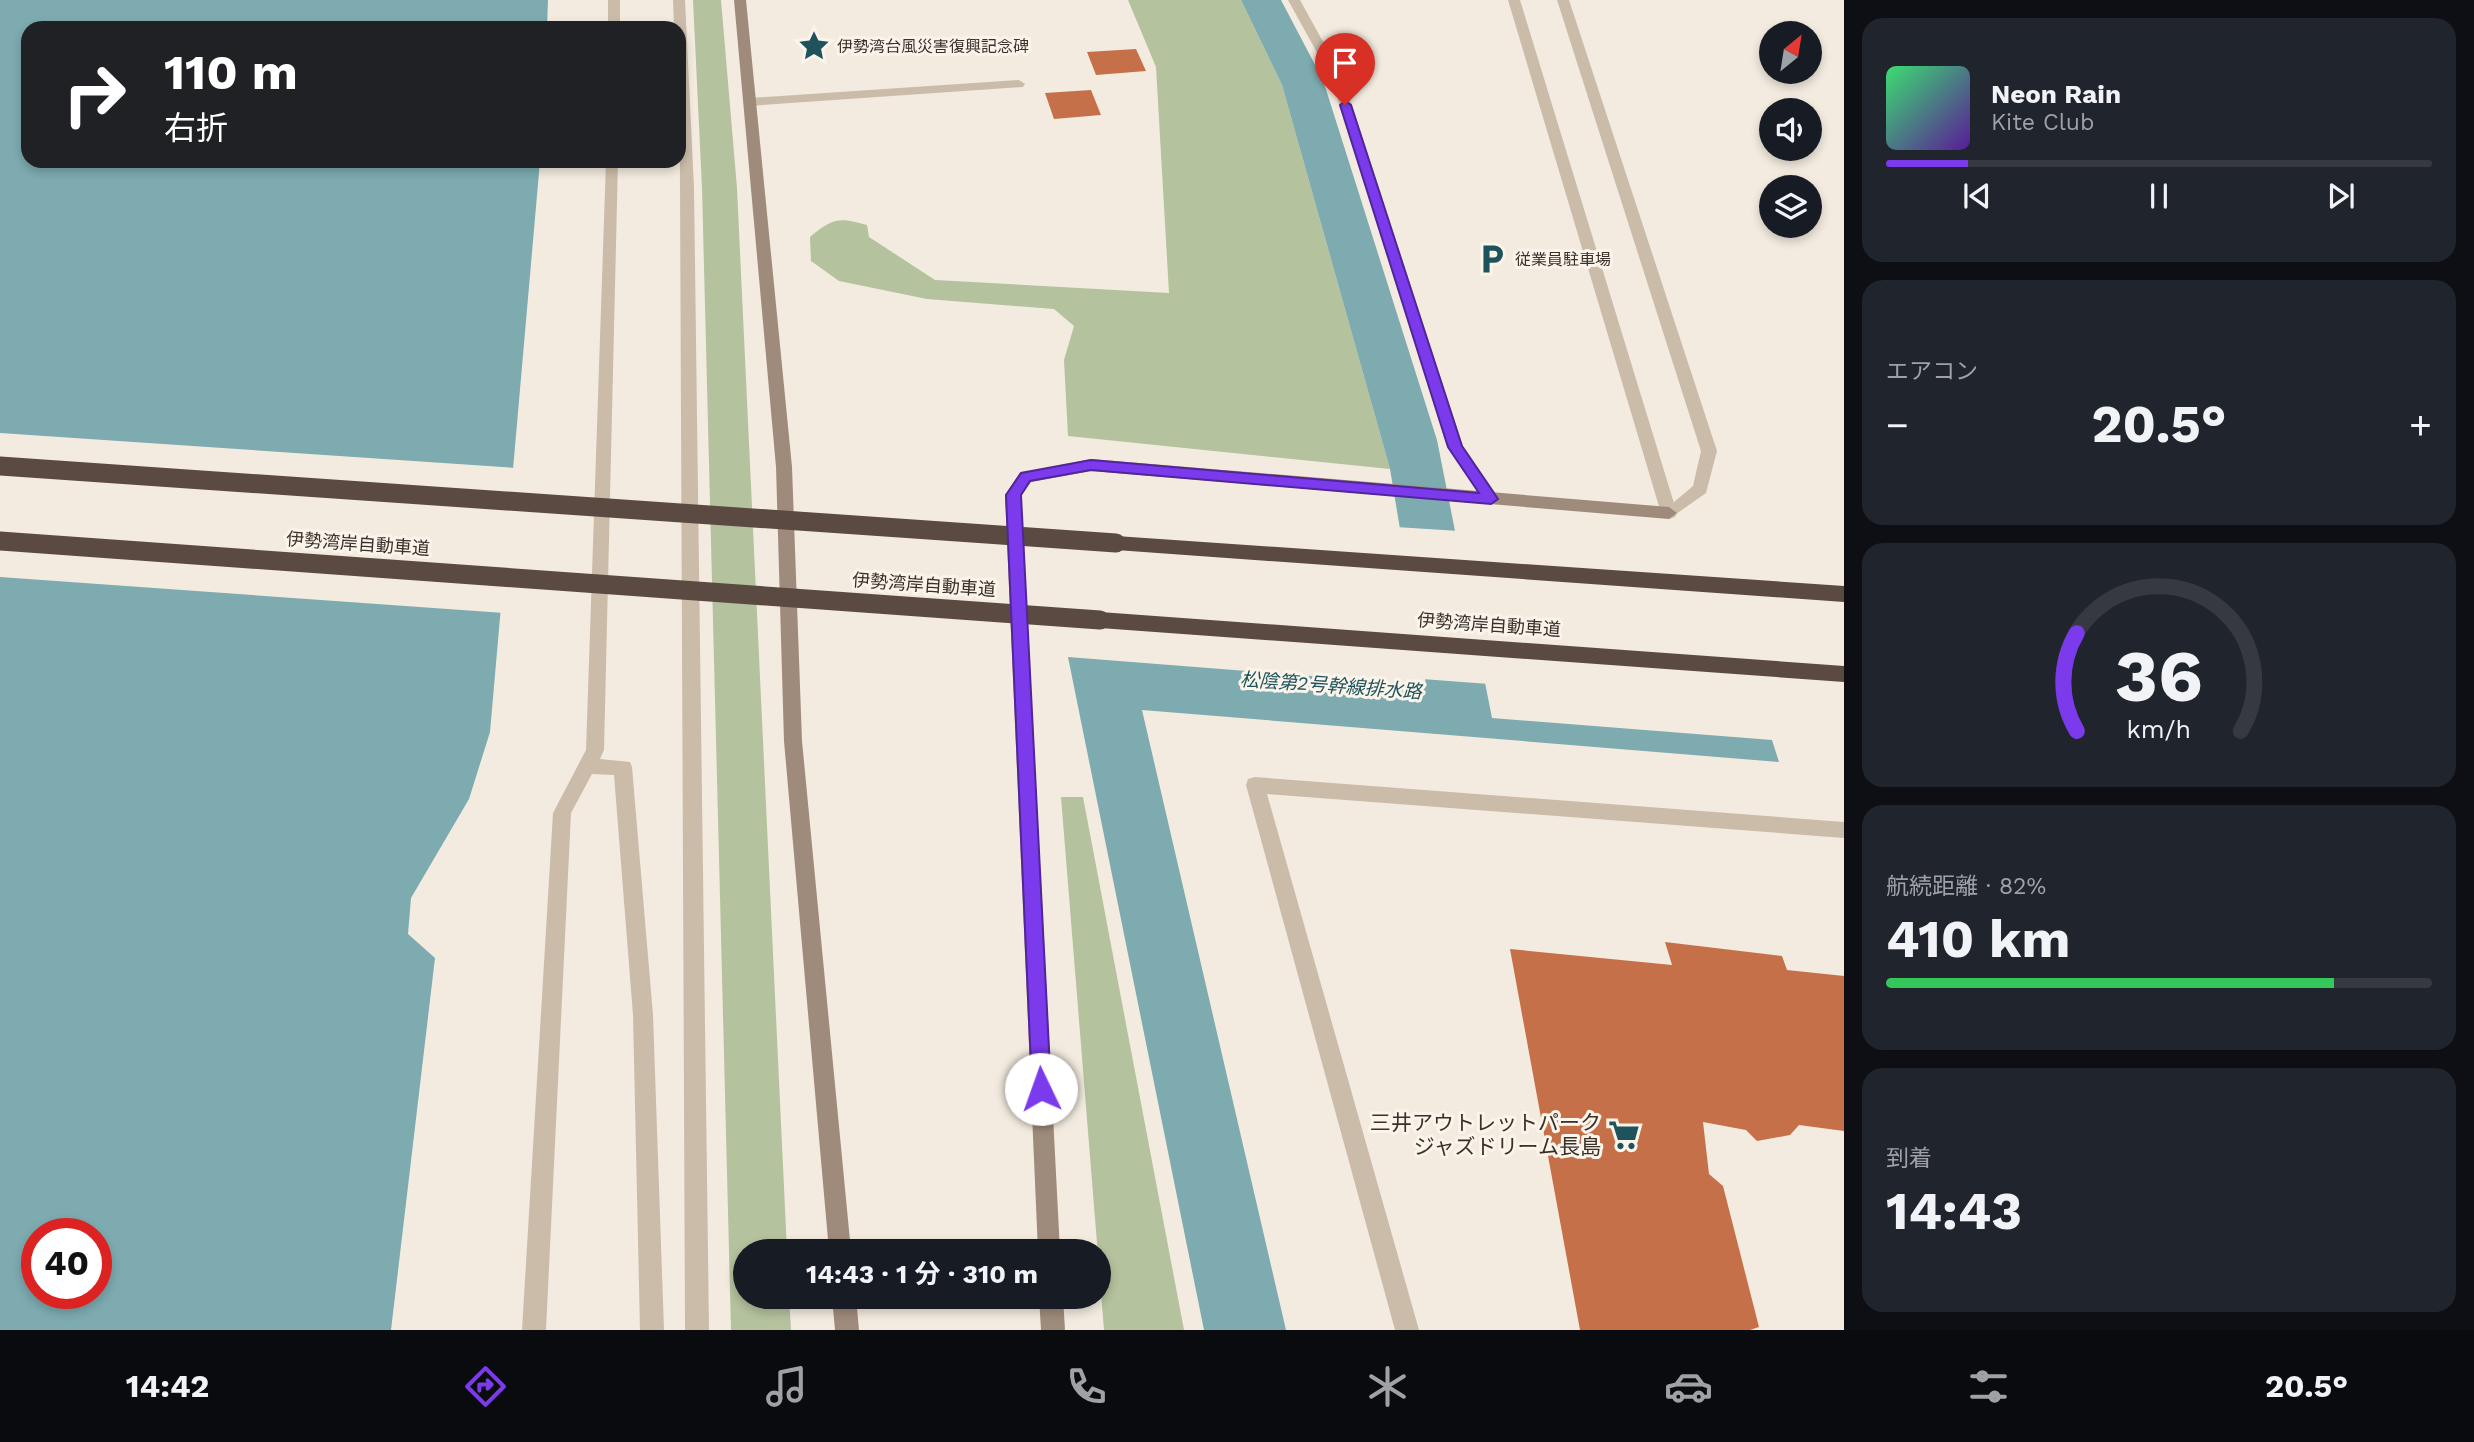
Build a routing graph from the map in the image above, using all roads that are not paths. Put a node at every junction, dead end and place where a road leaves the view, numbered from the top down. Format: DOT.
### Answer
graph roads {
  1 [pos="614,0"];
  2 [pos="679,0"];
  3 [pos="740,0"];
  4 [pos="1294,0"];
  5 [pos="1514,0"];
  6 [pos="1563,0"];
  7 [pos="614,21"];
  8 [pos="680,21"];
  9 [pos="1019,84"];
  10 [pos="750,102"];
  11 [pos="686,164"];
  12 [pos="612,168"];
  13 [pos="0,466"];
  14 [pos="1491,499"];
  15 [pos="1669,513"];
  16 [pos="0,541"];
  17 [pos="1844,594"];
  18 [pos="1844,674"];
  19 [pos="587,766"];
  20 [pos="1844,830"];
  21 [pos="839,1239"];
  22 [pos="1048,1239"];
  23 [pos="845,1309"];
  24 [pos="1052,1309"];
  25 [pos="534,1330"];
  26 [pos="652,1330"];
  27 [pos="697,1330"];
  28 [pos="847,1330"];
  29 [pos="1053,1330"];
  30 [pos="1407,1330"];
  1 -- 7 [label="street"];
  2 -- 8 [label="street"];
  3 -- 10 [label="street"];
  4 -- 14 [label="street"];
  5 -- 15 [label="street"];
  6 -- 15 [label="street"];
  9 -- 10 [label="street"];
  10 -- 21 [label="street"];
  11 -- 27 [label="street"];
  12 -- 19 [label="street"];
  13 -- 17 [label="highway, bridge"];
  14 -- 15 [label="street"];
  14 -- 22 [label="street"];
  16 -- 18 [label="highway, 伊勢湾岸自動車道, bridge"];
  19 -- 25 [label="street"];
  19 -- 26 [label="street"];
  20 -- 30 [label="street"];
  23 -- 28 [label="street"];
  24 -- 29 [label="street"];
}
